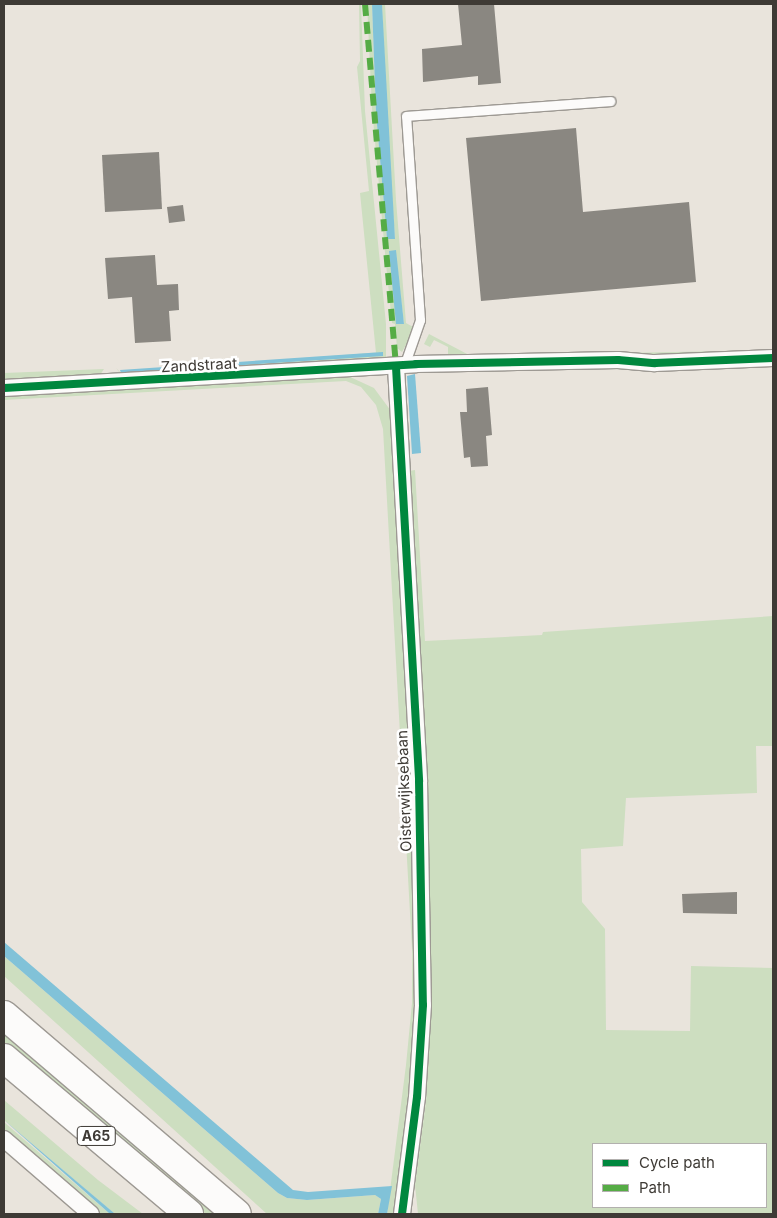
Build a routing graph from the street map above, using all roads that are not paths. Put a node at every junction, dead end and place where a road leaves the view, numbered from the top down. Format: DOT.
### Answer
graph roads {
  1 [pos="610,101"];
  2 [pos="773,358"];
  3 [pos="400,366"];
  4 [pos="4,388"];
  5 [pos="4,1014"];
  6 [pos="4,1058"];
  7 [pos="4,1139"];
  8 [pos="91,1214"];
  9 [pos="189,1214"];
  10 [pos="237,1214"];
  11 [pos="402,1214"];
  1 -- 3 [label="lane"];
  2 -- 3 [label="street, Zandstraat"];
  3 -- 4 [label="street, Zandstraat"];
  3 -- 11 [label="street, Oisterwijksebaan"];
  5 -- 10 [label="highway, A65"];
  6 -- 9 [label="highway, A65"];
  7 -- 8 [label="street"];
}
